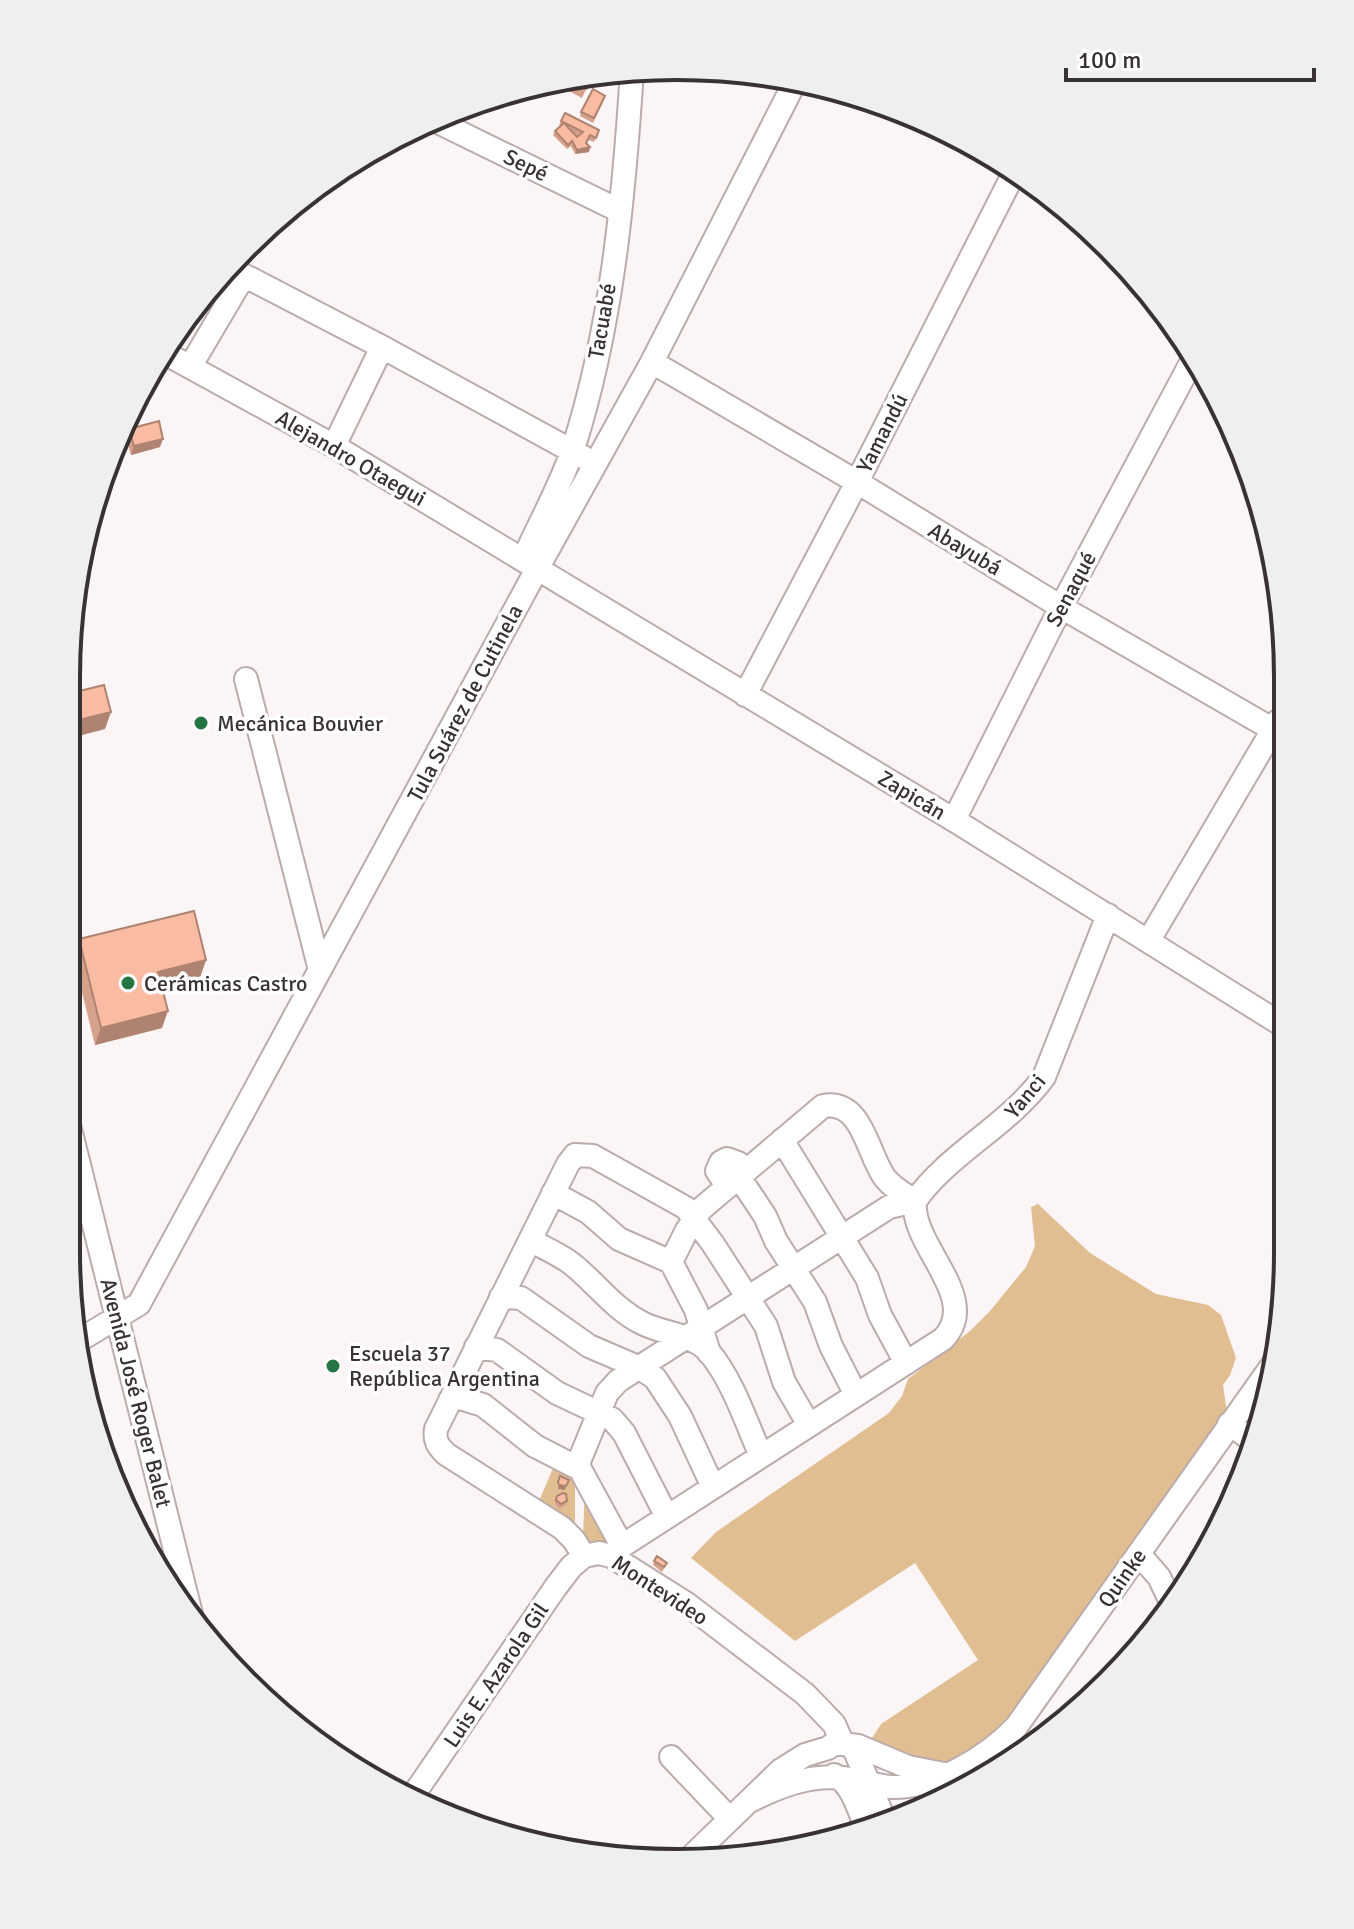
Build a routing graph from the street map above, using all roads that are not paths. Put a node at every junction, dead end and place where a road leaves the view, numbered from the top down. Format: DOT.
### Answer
graph roads {
  1 [pos="631,82"];
  2 [pos="791,91"];
  3 [pos="447,126"];
  4 [pos="1010,181"];
  5 [pos="620,211"];
  6 [pos="238,273"];
  7 [pos="248,278"];
  8 [pos="382,347"];
  9 [pos="173,358"];
  10 [pos="652,362"];
  11 [pos="190,367"];
  12 [pos="1188,369"];
  13 [pos="334,446"];
  14 [pos="572,451"];
  15 [pos="597,464"];
  16 [pos="857,482"];
  17 [pos="530,565"];
  18 [pos="1061,607"];
  19 [pos="246,679"];
  20 [pos="745,695"];
  21 [pos="1274,726"];
  22 [pos="1274,733"];
  23 [pos="954,820"];
  24 [pos="1108,915"];
  25 [pos="1149,940"];
  26 [pos="320,970"];
  27 [pos="1274,1020"];
  28 [pos="782,1140"];
  29 [pos="80,1169"];
  30 [pos="736,1179"];
  31 [pos="553,1193"];
  32 [pos="915,1201"];
  33 [pos="694,1220"];
  34 [pos="841,1236"];
  35 [pos="530,1240"];
  36 [pos="671,1262"];
  37 [pos="793,1267"];
  38 [pos="748,1296"];
  39 [pos="501,1297"];
  40 [pos="117,1316"];
  41 [pos="694,1334"];
  42 [pos="86,1336"];
  43 [pos="476,1347"];
  44 [pos="906,1363"];
  45 [pos="640,1368"];
  46 [pos="1260,1382"];
  47 [pos="856,1395"];
  48 [pos="450,1400"];
  49 [pos="598,1411"];
  50 [pos="1229,1424"];
  51 [pos="809,1425"];
  52 [pos="1245,1435"];
  53 [pos="761,1456"];
  54 [pos="580,1459"];
  55 [pos="713,1487"];
  56 [pos="667,1517"];
  57 [pos="616,1551"];
  58 [pos="1139,1554"];
  59 [pos="584,1556"];
  60 [pos="169,1564"];
  61 [pos="1167,1593"];
  62 [pos="844,1748"];
  63 [pos="671,1757"];
  64 [pos="945,1774"];
  65 [pos="840,1778"];
  66 [pos="870,1783"];
  67 [pos="417,1789"];
  68 [pos="748,1802"];
  69 [pos="882,1812"];
  70 [pos="730,1819"];
  71 [pos="863,1819"];
  72 [pos="700,1848"];
  1 -- 5 [label="street, Tacuabé"];
  2 -- 10 [label="street, Tula Suárez de Cutinela"];
  3 -- 5 [label="street, Sepé"];
  4 -- 16 [label="street, Yamandú"];
  5 -- 14 [label="street, Tacuabé"];
  6 -- 7 [label="street"];
  7 -- 8 [label="street"];
  7 -- 11 [label="street"];
  8 -- 13 [label="street"];
  8 -- 14 [label="street"];
  9 -- 11 [label="street, Alejandro Otaegui"];
  10 -- 15 [label="street, Tula Suárez de Cutinela"];
  10 -- 16 [label="street, Abayubá"];
  11 -- 13 [label="street, Alejandro Otaegui"];
  12 -- 18 [label="street, Senaqué"];
  13 -- 17 [label="street, Alejandro Otaegui"];
  14 -- 15 [label="street"];
  14 -- 17 [label="street, Tacuabé"];
  15 -- 17 [label="street, Tula Suárez de Cutinela"];
  16 -- 18 [label="street, Abayubá"];
  16 -- 20 [label="street, Yamandú"];
  17 -- 20 [label="street, Zapicán"];
  17 -- 26 [label="street, Tula Suárez de Cutinela"];
  18 -- 21 [label="street, Abayubá"];
  18 -- 23 [label="street, Senaqué"];
  19 -- 26 [label="street"];
  20 -- 23 [label="street, Zapicán"];
  22 -- 25 [label="street"];
  23 -- 24 [label="street, Zapicán"];
  24 -- 25 [label="street, Zapicán"];
  24 -- 32 [label="street, Yanci"];
  25 -- 27 [label="street, Zapicán"];
  26 -- 40 [label="street, Tula Suárez de Cutinela"];
  28 -- 30 [label="street"];
  28 -- 32 [label="street"];
  28 -- 34 [label="street"];
  29 -- 40 [label="street, Avenida José Roger Balet"];
  30 -- 33 [label="street"];
  30 -- 37 [label="street"];
  31 -- 33 [label="street"];
  31 -- 35 [label="street"];
  31 -- 36 [label="street"];
  32 -- 34 [label="street"];
  32 -- 44 [label="street"];
  33 -- 36 [label="street"];
  33 -- 38 [label="street"];
  34 -- 37 [label="street"];
  34 -- 44 [label="street"];
  35 -- 39 [label="street"];
  35 -- 41 [label="street"];
  36 -- 41 [label="street"];
  37 -- 38 [label="street"];
  37 -- 47 [label="street"];
  38 -- 41 [label="street"];
  38 -- 51 [label="street"];
  39 -- 43 [label="street"];
  39 -- 45 [label="street"];
  40 -- 42 [label="street, Tula Suárez de Cutinela"];
  40 -- 60 [label="street, Avenida José Roger Balet"];
  41 -- 45 [label="street"];
  41 -- 53 [label="street"];
  43 -- 48 [label="street"];
  43 -- 49 [label="street"];
  44 -- 47 [label="street"];
  45 -- 49 [label="street"];
  45 -- 55 [label="street"];
  46 -- 50 [label="street, Quinke"];
  47 -- 51 [label="street"];
  48 -- 57 [label="street"];
  48 -- 59 [label="street, Montevideo"];
  49 -- 54 [label="street"];
  49 -- 56 [label="street"];
  50 -- 52 [label="street"];
  50 -- 58 [label="street, Quinke"];
  51 -- 53 [label="street"];
  53 -- 55 [label="street"];
  55 -- 56 [label="street"];
  56 -- 57 [label="street"];
  57 -- 59 [label="street, Montevideo"];
  57 -- 62 [label="street, Montevideo"];
  58 -- 61 [label="street"];
  58 -- 64 [label="street, Quinke"];
  59 -- 67 [label="street, Luis E. Azarola Gil"];
  62 -- 64 [label="street"];
  62 -- 65 [label="street"];
  62 -- 65 [label="street"];
  62 -- 66 [label="street"];
  62 -- 68 [label="street, Quinke"];
  63 -- 70 [label="street"];
  64 -- 66 [label="street, Quinke"];
  65 -- 66 [label="street, Quinke"];
  65 -- 68 [label="street, Quinke"];
  65 -- 71 [label="street"];
  66 -- 69 [label="street"];
  68 -- 70 [label="street, Quinke"];
  70 -- 72 [label="street, Quinke"];
}
